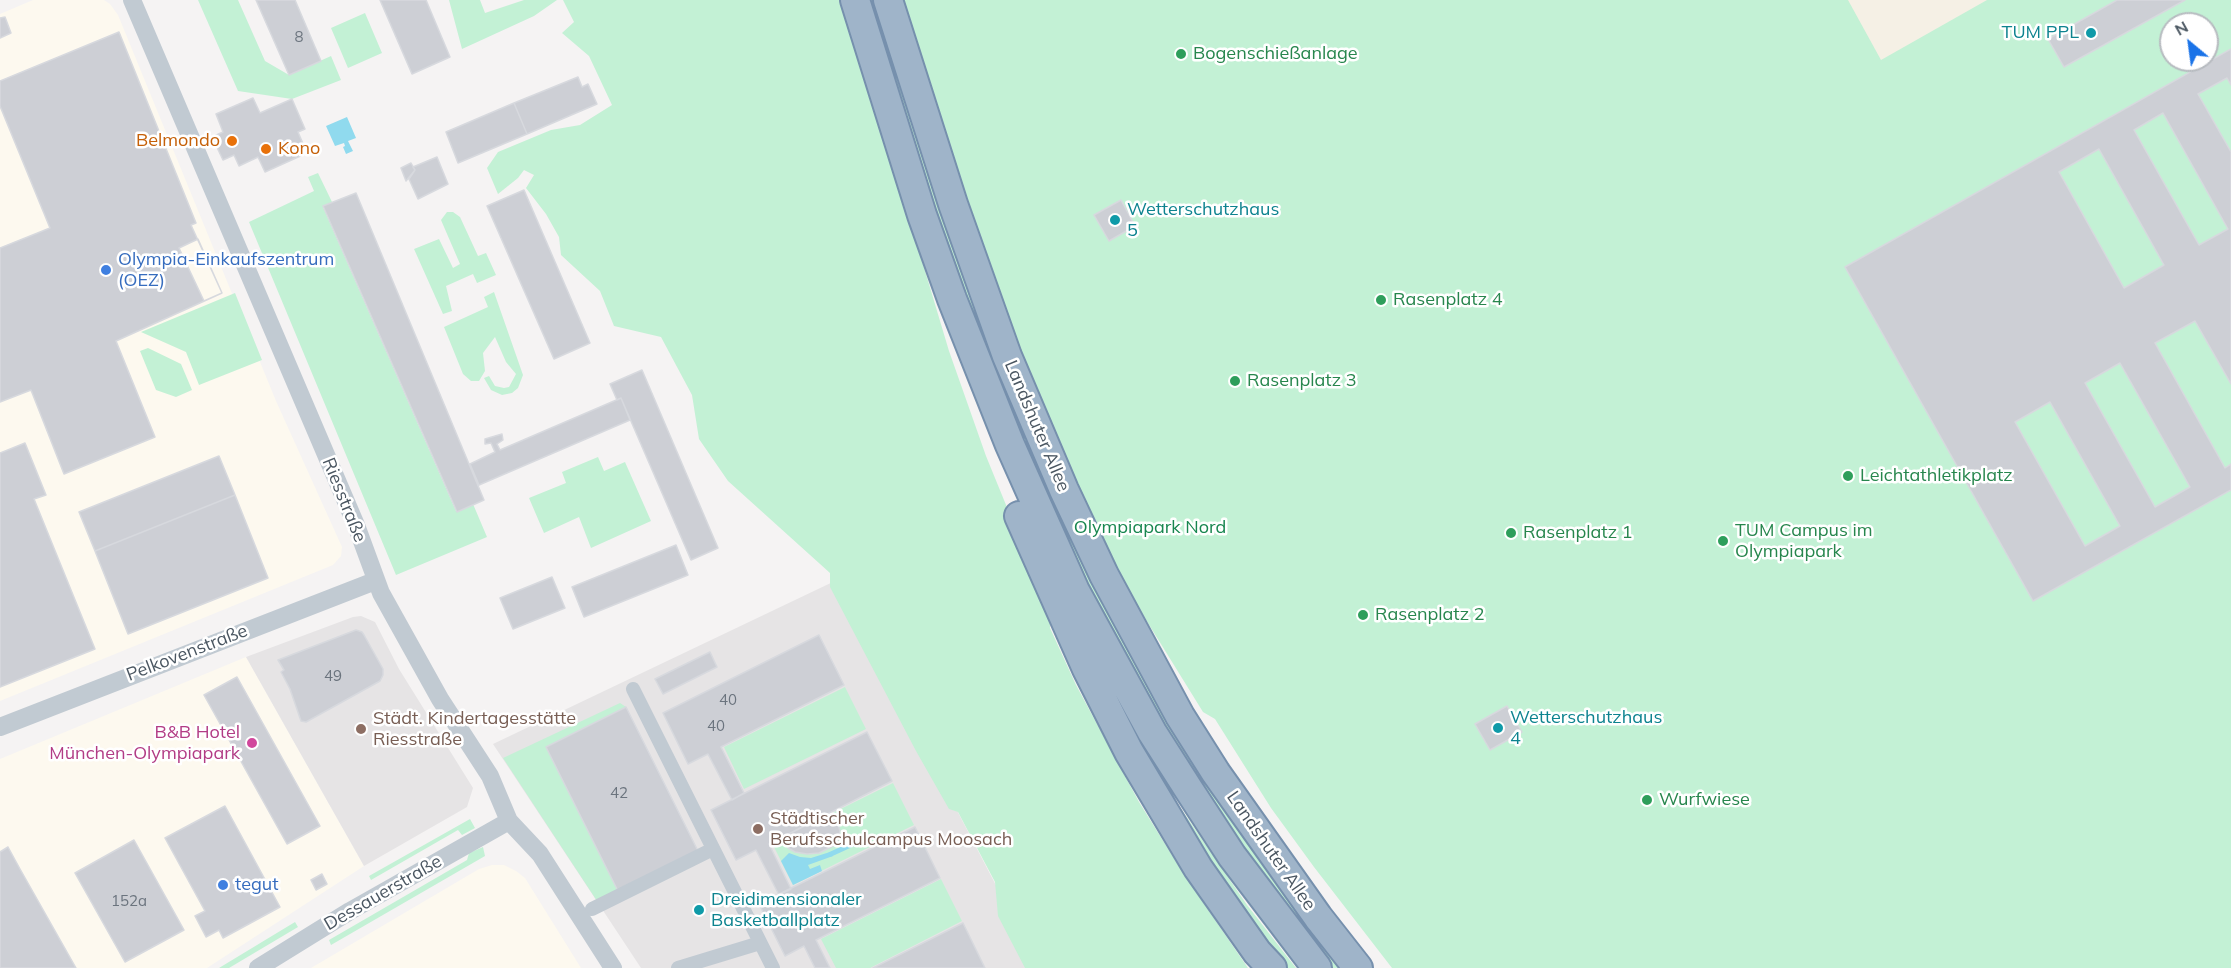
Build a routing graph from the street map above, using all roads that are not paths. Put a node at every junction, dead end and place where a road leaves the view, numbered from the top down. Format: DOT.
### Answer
graph roads {
  1 [pos="132,0"];
  2 [pos="855,0"];
  3 [pos="888,0"];
  4 [pos="1014,454"];
  5 [pos="375,580"];
  6 [pos="633,689"];
  7 [pos="0,727"];
  8 [pos="509,821"];
  9 [pos="713,849"];
  10 [pos="592,909"];
  11 [pos="760,943"];
  12 [pos="1265,963"];
  13 [pos="258,968"];
  14 [pos="613,968"];
  15 [pos="678,968"];
  16 [pos="773,968"];
  17 [pos="1317,968"];
  18 [pos="1358,968"];
  1 -- 5 [label="street, Riesstraße"];
  2 -- 4 [label="highway, Landshuter Allee"];
  3 -- 18 [label="highway, Landshuter Allee"];
  4 -- 12 [label="highway"];
  4 -- 17 [label="highway, Landshuter Allee"];
  5 -- 7 [label="street, Pelkovenstraße"];
  5 -- 8 [label="street, Riesstraße"];
  6 -- 9 [label="street"];
  8 -- 13 [label="street, Dessauerstraße"];
  8 -- 14 [label="street, Riesstraße"];
  9 -- 10 [label="street"];
  9 -- 11 [label="street"];
  11 -- 15 [label="street"];
  11 -- 16 [label="street"];
}
